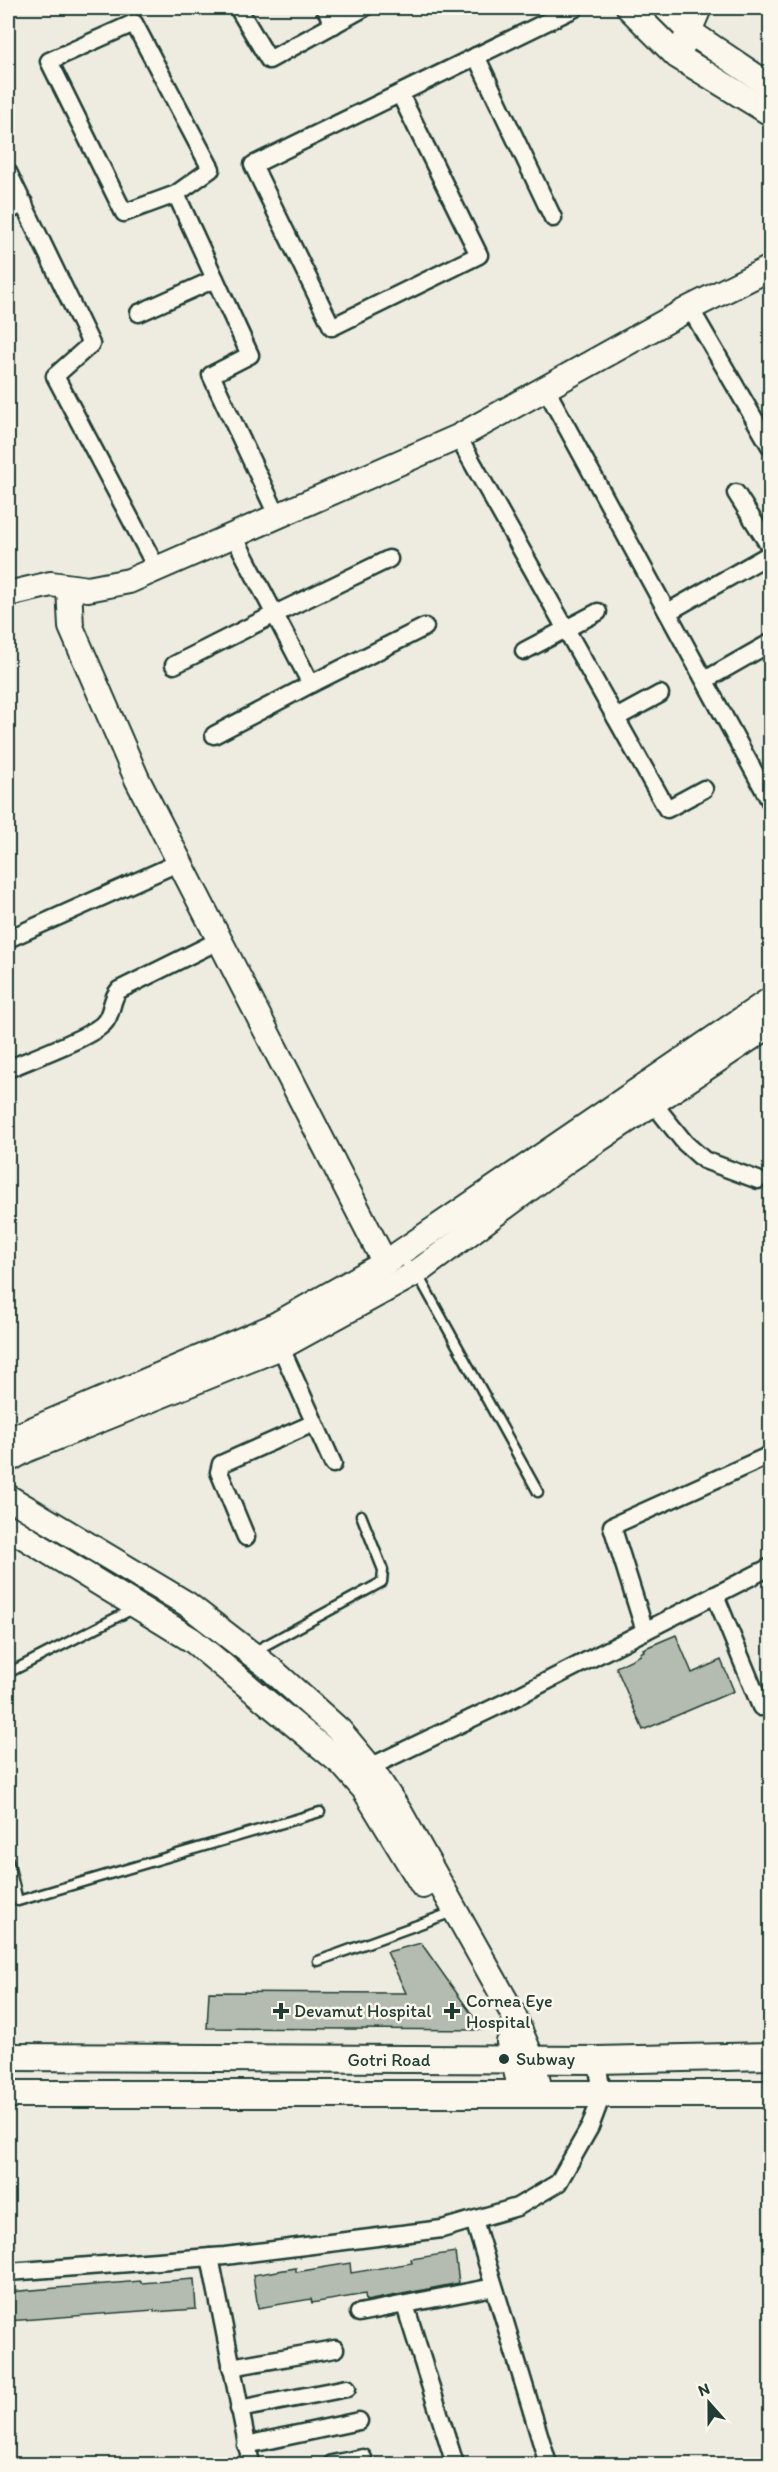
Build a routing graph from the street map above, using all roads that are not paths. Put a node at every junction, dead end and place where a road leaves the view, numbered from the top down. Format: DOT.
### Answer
graph roads {
  1 [pos="238,8"];
  2 [pos="324,8"];
  3 [pos="364,8"];
  4 [pos="575,8"];
  5 [pos="629,8"];
  6 [pos="666,8"];
  7 [pos="699,8"];
  8 [pos="334,25"];
  9 [pos="690,32"];
  10 [pos="476,56"];
  11 [pos="677,56"];
  12 [pos="771,86"];
  13 [pos="400,94"];
  14 [pos="771,113"];
  15 [pos="8,172"];
  16 [pos="176,194"];
  17 [pos="24,203"];
  18 [pos="8,211"];
  19 [pos="553,218"];
  20 [pos="766,270"];
  21 [pos="215,279"];
  22 [pos="690,308"];
  23 [pos="139,313"];
  24 [pos="546,389"];
  25 [pos="458,438"];
  26 [pos="771,446"];
  27 [pos="736,493"];
  28 [pos="278,517"];
  29 [pos="234,536"];
  30 [pos="771,547"];
  31 [pos="771,554"];
  32 [pos="389,559"];
  33 [pos="158,569"];
  34 [pos="69,587"];
  35 [pos="8,592"];
  36 [pos="598,612"];
  37 [pos="668,612"];
  38 [pos="274,614"];
  39 [pos="425,627"];
  40 [pos="566,629"];
  41 [pos="771,643"];
  42 [pos="524,651"];
  43 [pos="174,665"];
  44 [pos="705,680"];
  45 [pos="311,684"];
  46 [pos="660,694"];
  47 [pos="616,717"];
  48 [pos="214,735"];
  49 [pos="704,789"];
  50 [pos="771,801"];
  51 [pos="180,862"];
  52 [pos="8,939"];
  53 [pos="220,940"];
  54 [pos="771,1000"];
  55 [pos="771,1025"];
  56 [pos="8,1069"];
  57 [pos="653,1104"];
  58 [pos="758,1180"];
  59 [pos="391,1259"];
  60 [pos="416,1273"];
  61 [pos="277,1337"];
  62 [pos="314,1423"];
  63 [pos="8,1440"];
  64 [pos="771,1455"];
  65 [pos="8,1460"];
  66 [pos="333,1464"];
  67 [pos="538,1492"];
  68 [pos="13,1510"];
  69 [pos="361,1515"];
  70 [pos="246,1537"];
  71 [pos="771,1568"];
  72 [pos="715,1595"];
  73 [pos="139,1607"];
  74 [pos="645,1630"];
  75 [pos="250,1653"];
  76 [pos="8,1673"];
  77 [pos="761,1707"];
  78 [pos="370,1767"];
  79 [pos="320,1812"];
  80 [pos="8,1860"];
  81 [pos="448,1914"];
  82 [pos="318,1961"];
  83 [pos="771,2056"];
  84 [pos="8,2058"];
  85 [pos="247,2060"];
  86 [pos="597,2060"];
  87 [pos="524,2061"];
  88 [pos="8,2094"];
  89 [pos="771,2094"];
  90 [pos="249,2095"];
  91 [pos="531,2095"];
  92 [pos="602,2095"];
  93 [pos="474,2220"];
  94 [pos="210,2257"];
  95 [pos="8,2272"];
  96 [pos="494,2287"];
  97 [pos="405,2305"];
  98 [pos="359,2313"];
  99 [pos="335,2349"];
  100 [pos="231,2367"];
  101 [pos="347,2388"];
  102 [pos="240,2409"];
  103 [pos="359,2421"];
  104 [pos="246,2445"];
  105 [pos="363,2458"];
  106 [pos="250,2464"];
  107 [pos="332,2464"];
  108 [pos="456,2464"];
  109 [pos="548,2464"];
  1 -- 8 [label="street"];
  2 -- 8 [label="street"];
  3 -- 8 [label="street"];
  4 -- 10 [label="street"];
  5 -- 11 [label="street"];
  6 -- 9 [label="street"];
  7 -- 9 [label="street"];
  9 -- 11 [label="street"];
  9 -- 12 [label="street"];
  10 -- 13 [label="street"];
  10 -- 19 [label="street"];
  11 -- 14 [label="street"];
  13 -- 13 [label="street"];
  15 -- 17 [label="street"];
  16 -- 16 [label="street"];
  16 -- 21 [label="street"];
  17 -- 18 [label="street"];
  17 -- 33 [label="street"];
  20 -- 22 [label="street"];
  21 -- 23 [label="street"];
  21 -- 28 [label="street"];
  22 -- 24 [label="street"];
  22 -- 26 [label="street"];
  24 -- 25 [label="street"];
  24 -- 37 [label="street"];
  25 -- 28 [label="street"];
  25 -- 40 [label="street"];
  27 -- 30 [label="street"];
  28 -- 29 [label="street"];
  29 -- 33 [label="street"];
  29 -- 38 [label="street"];
  31 -- 37 [label="street"];
  32 -- 38 [label="street"];
  33 -- 34 [label="street"];
  34 -- 35 [label="street"];
  34 -- 51 [label="street"];
  36 -- 40 [label="street"];
  37 -- 44 [label="street"];
  38 -- 43 [label="street"];
  38 -- 45 [label="street"];
  39 -- 45 [label="street"];
  40 -- 42 [label="street"];
  40 -- 47 [label="street"];
  41 -- 44 [label="street"];
  44 -- 50 [label="street"];
  45 -- 48 [label="street"];
  46 -- 47 [label="street"];
  47 -- 49 [label="street"];
  51 -- 52 [label="street"];
  51 -- 53 [label="street"];
  53 -- 56 [label="street"];
  53 -- 59 [label="street"];
  54 -- 59 [label="street"];
  55 -- 57 [label="street"];
  57 -- 58 [label="street"];
  57 -- 60 [label="street"];
  59 -- 60 [label="lane"];
  59 -- 61 [label="street"];
  60 -- 61 [label="street"];
  60 -- 67 [label="lane"];
  61 -- 62 [label="street"];
  61 -- 63 [label="street"];
  61 -- 65 [label="street"];
  62 -- 66 [label="street"];
  62 -- 70 [label="street"];
  64 -- 74 [label="street"];
  68 -- 73 [label="street"];
  68 -- 75 [label="street"];
  69 -- 75 [label="lane"];
  71 -- 72 [label="street"];
  72 -- 74 [label="street"];
  72 -- 77 [label="street"];
  73 -- 76 [label="lane"];
  73 -- 81 [label="street"];
  74 -- 78 [label="street"];
  75 -- 78 [label="street"];
  78 -- 81 [label="street"];
  79 -- 80 [label="lane"];
  81 -- 82 [label="lane"];
  81 -- 87 [label="street"];
  83 -- 86 [label="main road, Gotri Road"];
  84 -- 85 [label="main road, Gotri Road"];
  85 -- 87 [label="main road, Gotri Road"];
  85 -- 90 [label="main road"];
  86 -- 87 [label="main road, Gotri Road"];
  86 -- 92 [label="street"];
  87 -- 91 [label="street"];
  88 -- 90 [label="main road, Gotri Road"];
  89 -- 92 [label="main road, Gotri Road"];
  90 -- 91 [label="main road, Gotri Road"];
  91 -- 92 [label="main road, Gotri Road"];
  92 -- 93 [label="street"];
  93 -- 94 [label="street"];
  93 -- 96 [label="street"];
  94 -- 95 [label="street"];
  94 -- 100 [label="street"];
  96 -- 97 [label="street"];
  96 -- 109 [label="street"];
  97 -- 98 [label="street"];
  97 -- 108 [label="street"];
  99 -- 100 [label="street"];
  100 -- 102 [label="street"];
  101 -- 102 [label="street"];
  102 -- 104 [label="street"];
  103 -- 104 [label="street"];
  104 -- 106 [label="street"];
  105 -- 107 [label="street"];
}
